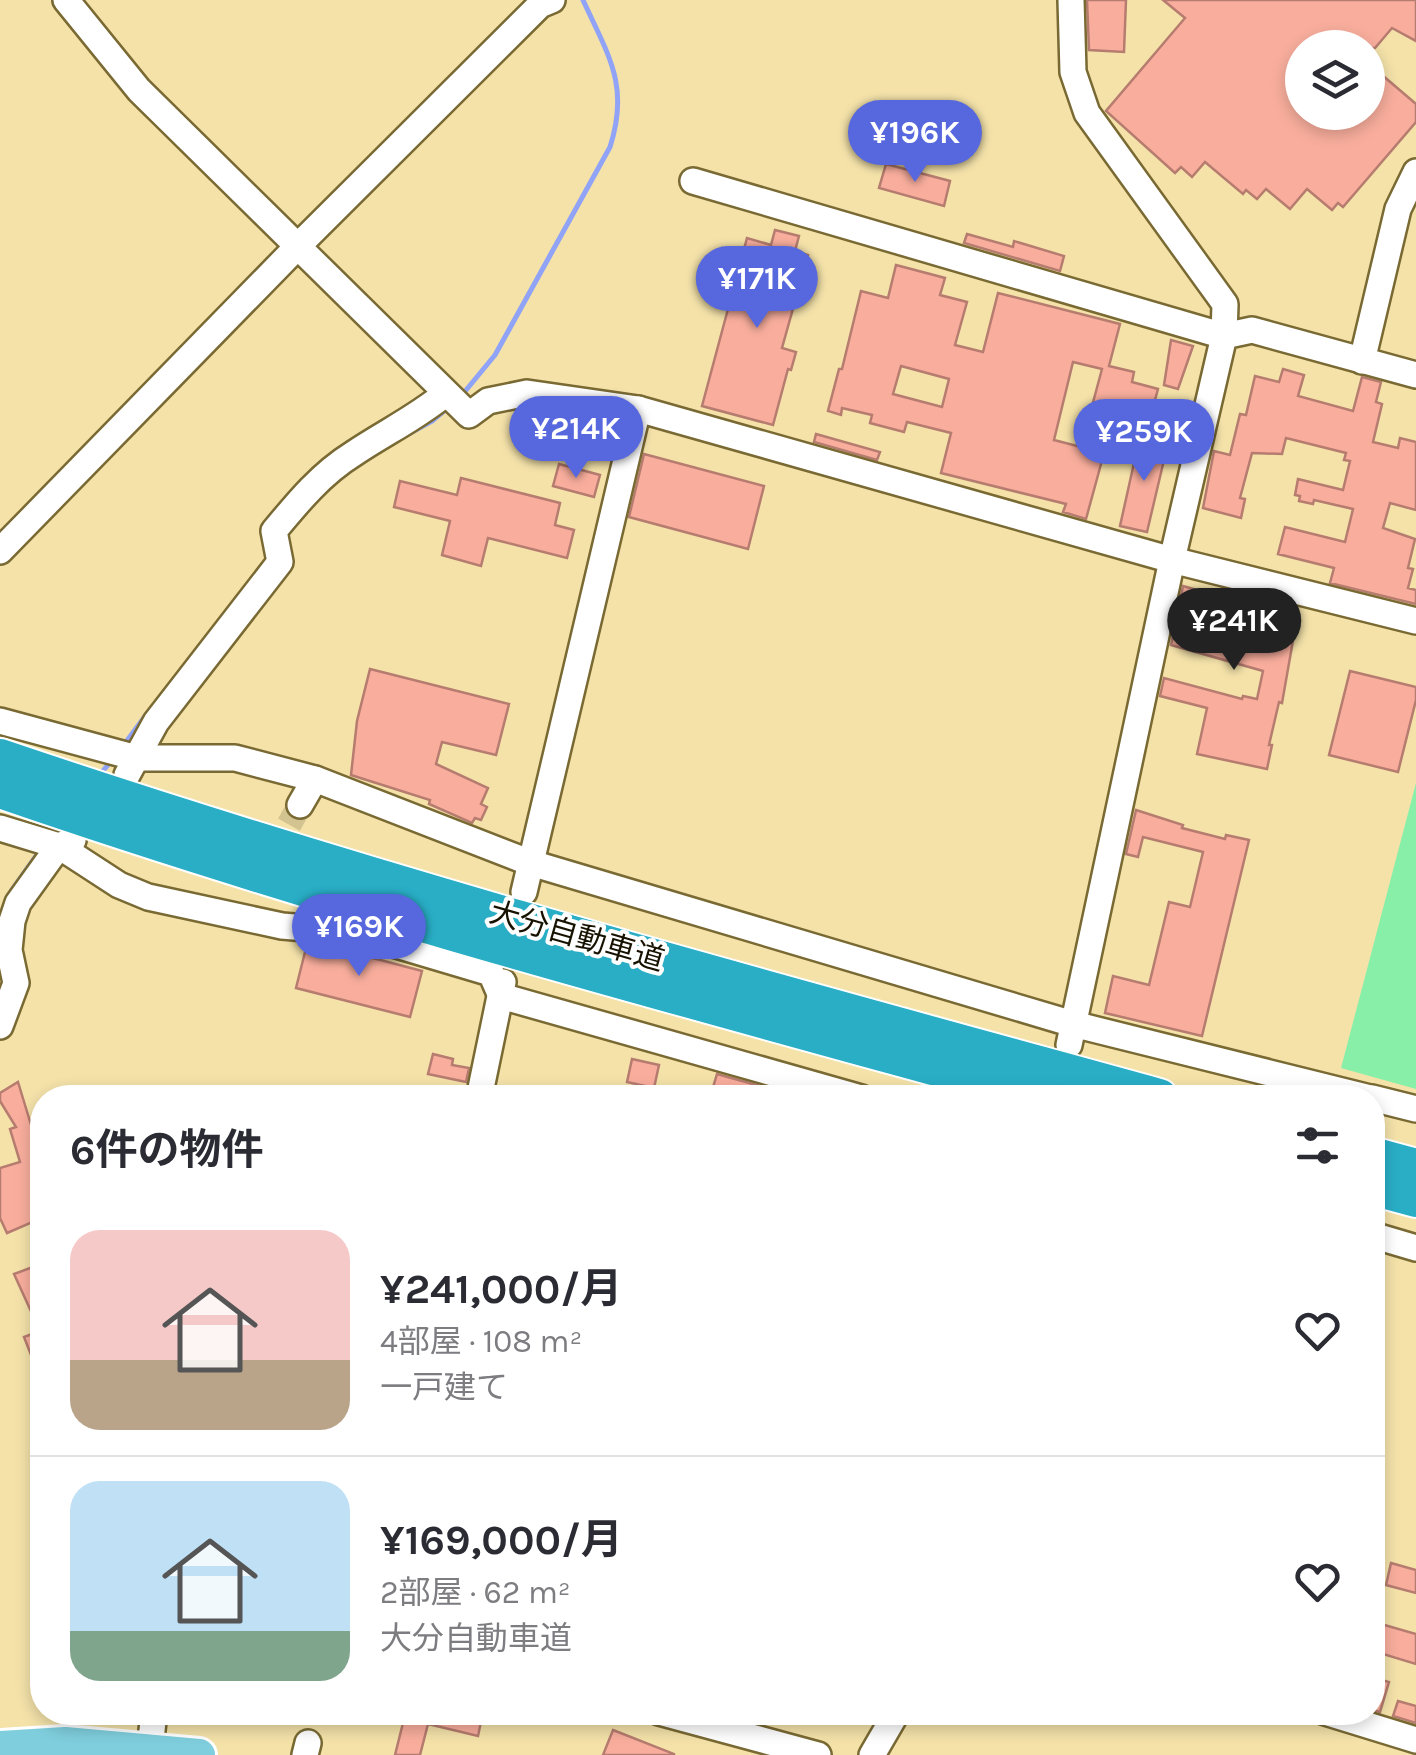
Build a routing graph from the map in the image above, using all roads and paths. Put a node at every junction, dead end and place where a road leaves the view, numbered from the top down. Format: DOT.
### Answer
graph roads {
  1 [pos="66,0"];
  2 [pos="552,0"];
  3 [pos="1071,0"];
  4 [pos="1416,172"];
  5 [pos="693,181"];
  6 [pos="1407,213"];
  7 [pos="297,246"];
  8 [pos="1224,336"];
  9 [pos="1362,360"];
  10 [pos="1416,375"];
  11 [pos="453,401"];
  12 [pos="638,409"];
  13 [pos="0,551"];
  14 [pos="1172,560"];
  15 [pos="1416,621"];
  16 [pos="0,721"];
  17 [pos="0,758"];
  18 [pos="124,760"];
  19 [pos="315,779"];
  20 [pos="0,789"];
  21 [pos="300,804"];
  22 [pos="0,828"];
  23 [pos="57,843"];
  24 [pos="532,863"];
  25 [pos="524,892"];
  26 [pos="506,968"];
  27 [pos="500,996"];
  28 [pos="0,1026"];
  29 [pos="1071,1034"];
  30 [pos="482,1085"];
  31 [pos="815,1085"];
  32 [pos="1002,1085"];
  33 [pos="1112,1085"];
  34 [pos="1310,1085"];
  35 [pos="1385,1101"];
  36 [pos="1416,1109"];
  37 [pos="1385,1160"];
  38 [pos="1416,1168"];
  39 [pos="1385,1190"];
  40 [pos="1416,1198"];
  41 [pos="1385,1239"];
  42 [pos="1416,1248"];
  43 [pos="153,1725"];
  44 [pos="708,1725"];
  45 [pos="889,1725"];
  46 [pos="1367,1725"];
  47 [pos="1416,1740"];
  48 [pos="0,1747"];
  49 [pos="150,1749"];
  50 [pos="198,1755"];
  51 [pos="818,1755"];
  52 [pos="872,1755"];
  1 -- 7 [label="street"];
  2 -- 7 [label="street"];
  3 -- 8 [label="street"];
  4 -- 6 [label="street"];
  5 -- 8 [label="street"];
  6 -- 9 [label="street"];
  7 -- 11 [label="street"];
  7 -- 13 [label="street"];
  8 -- 9 [label="street"];
  8 -- 14 [label="street"];
  9 -- 10 [label="street"];
  11 -- 12 [label="street"];
  11 -- 18 [label="street"];
  12 -- 14 [label="street"];
  12 -- 24 [label="street"];
  14 -- 15 [label="street"];
  14 -- 29 [label="street"];
  16 -- 18 [label="street"];
  17 -- 33 [label="highway, 大分自動車道"];
  18 -- 19 [label="street"];
  19 -- 21 [label="street"];
  19 -- 24 [label="street"];
  20 -- 32 [label="highway, 大分自動車道"];
  22 -- 23 [label="street"];
  23 -- 27 [label="street"];
  23 -- 28 [label="street"];
  24 -- 25 [label="street"];
  24 -- 29 [label="street"];
  26 -- 27 [label="street"];
  27 -- 30 [label="street"];
  27 -- 31 [label="street"];
  29 -- 34 [label="street"];
  35 -- 36 [label="street"];
  37 -- 38 [label="highway"];
  39 -- 40 [label="highway"];
  41 -- 42 [label="street"];
  43 -- 49 [label="street"];
  44 -- 51 [label="street"];
  45 -- 52 [label="street"];
  46 -- 47 [label="street"];
  48 -- 49 [label="main road"];
  49 -- 50 [label="main road"];
}
